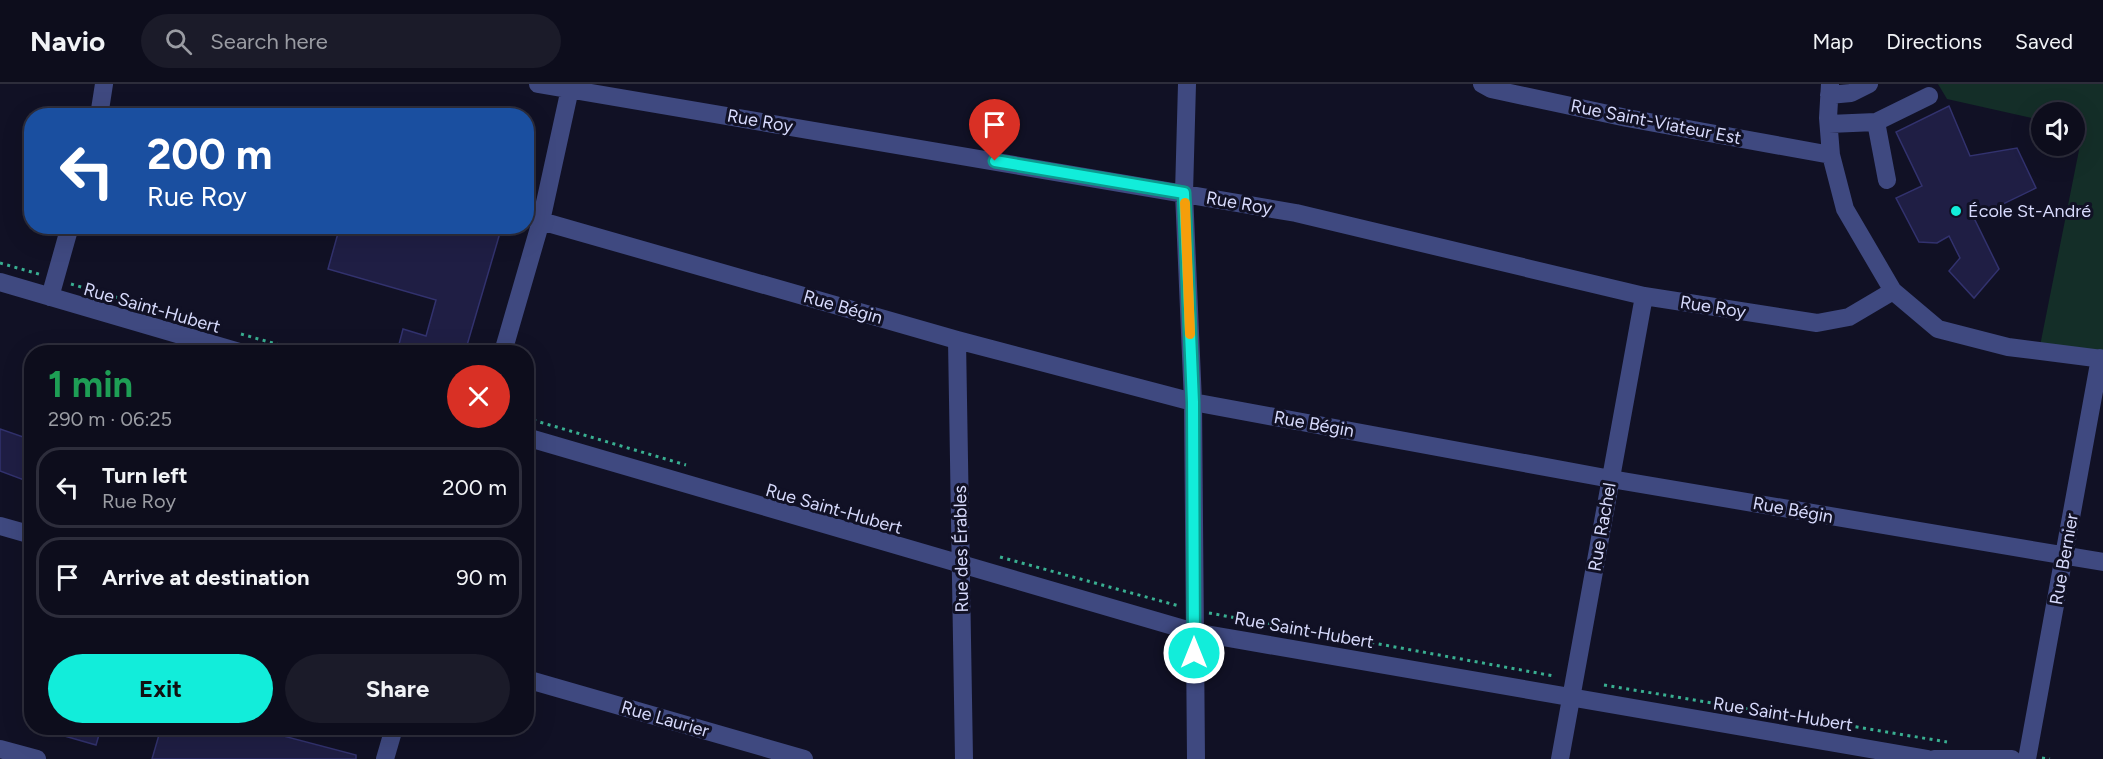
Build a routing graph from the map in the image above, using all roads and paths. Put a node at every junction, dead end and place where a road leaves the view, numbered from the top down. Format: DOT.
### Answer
graph roads {
  1 [pos="104,84"];
  2 [pos="538,84"];
  3 [pos="1188,84"];
  4 [pos="1482,84"];
  5 [pos="1869,84"];
  6 [pos="571,87"];
  7 [pos="1829,90"];
  8 [pos="1929,96"];
  9 [pos="100,108"];
  10 [pos="1876,122"];
  11 [pos="1828,124"];
  12 [pos="1831,154"];
  13 [pos="1887,180"];
  14 [pos="1184,193"];
  15 [pos="541,221"];
  16 [pos="68,234"];
  17 [pos="0,263"];
  18 [pos="55,279"];
  19 [pos="0,282"];
  20 [pos="1893,291"];
  21 [pos="1644,296"];
  22 [pos="50,297"];
  23 [pos="214,326"];
  24 [pos="236,332"];
  25 [pos="957,340"];
  26 [pos="215,345"];
  27 [pos="280,345"];
  28 [pos="505,345"];
  29 [pos="2102,358"];
  30 [pos="1193,402"];
  31 [pos="534,420"];
  32 [pos="534,439"];
  33 [pos="686,465"];
  34 [pos="1611,479"];
  35 [pos="0,526"];
  36 [pos="24,533"];
  37 [pos="994,555"];
  38 [pos="2064,556"];
  39 [pos="2103,562"];
  40 [pos="961,564"];
  41 [pos="1194,610"];
  42 [pos="1194,632"];
  43 [pos="534,681"];
  44 [pos="1573,689"];
  45 [pos="392,735"];
  46 [pos="1958,744"];
  47 [pos="0,748"];
  48 [pos="37,759"];
  49 [pos="385,759"];
  50 [pos="804,759"];
  51 [pos="964,759"];
  52 [pos="1196,759"];
  53 [pos="1560,759"];
  54 [pos="1928,759"];
  55 [pos="1934,759"];
  56 [pos="2012,759"];
  57 [pos="2027,759"];
  1 -- 9 [label="street"];
  2 -- 6 [label="street, Rue Roy"];
  3 -- 14 [label="street"];
  4 -- 12 [label="street, Rue Saint-Viateur Est"];
  5 -- 7 [label="street"];
  6 -- 14 [label="street, Rue Roy"];
  6 -- 15 [label="street"];
  7 -- 11 [label="street"];
  8 -- 10 [label="street"];
  10 -- 11 [label="street"];
  10 -- 13 [label="street"];
  11 -- 12 [label="street"];
  12 -- 20 [label="street"];
  14 -- 21 [label="street, Rue Roy"];
  14 -- 30 [label="street"];
  15 -- 25 [label="street, Rue Bégin"];
  15 -- 28 [label="street"];
  16 -- 18 [label="street"];
  17 -- 18 [label="path, Rue Saint-Hubert"];
  18 -- 22 [label="street"];
  18 -- 23 [label="path, Rue Saint-Hubert"];
  19 -- 22 [label="street, Rue Saint-Hubert"];
  20 -- 21 [label="street, Rue Roy"];
  20 -- 29 [label="street"];
  21 -- 34 [label="street, Rue Rachel"];
  22 -- 26 [label="street, Rue Saint-Hubert"];
  24 -- 27 [label="path, Rue Saint-Hubert"];
  25 -- 30 [label="street, Rue Bégin"];
  25 -- 40 [label="street, Rue des Érables"];
  29 -- 38 [label="street, Rue Bernier"];
  30 -- 34 [label="street, Rue Bégin"];
  30 -- 41 [label="street"];
  31 -- 33 [label="path"];
  32 -- 40 [label="street, Rue Saint-Hubert"];
  34 -- 38 [label="street, Rue Bégin"];
  34 -- 44 [label="street, Rue Rachel"];
  35 -- 36 [label="street"];
  37 -- 41 [label="path, Rue Saint-Hubert"];
  38 -- 39 [label="street, Rue Bégin"];
  38 -- 57 [label="street, Rue Bernier"];
  40 -- 42 [label="street, Rue Saint-Hubert"];
  40 -- 51 [label="street, Rue des Érables"];
  41 -- 42 [label="street"];
  41 -- 44 [label="path, Rue Saint-Hubert"];
  42 -- 44 [label="street, Rue Saint-Hubert"];
  42 -- 52 [label="street"];
  43 -- 50 [label="street, Rue Laurier"];
  44 -- 46 [label="path, Rue Saint-Hubert"];
  44 -- 53 [label="street, Rue Rachel"];
  44 -- 54 [label="street, Rue Saint-Hubert"];
  45 -- 49 [label="street"];
  47 -- 48 [label="street"];
  55 -- 56 [label="street"];
}
